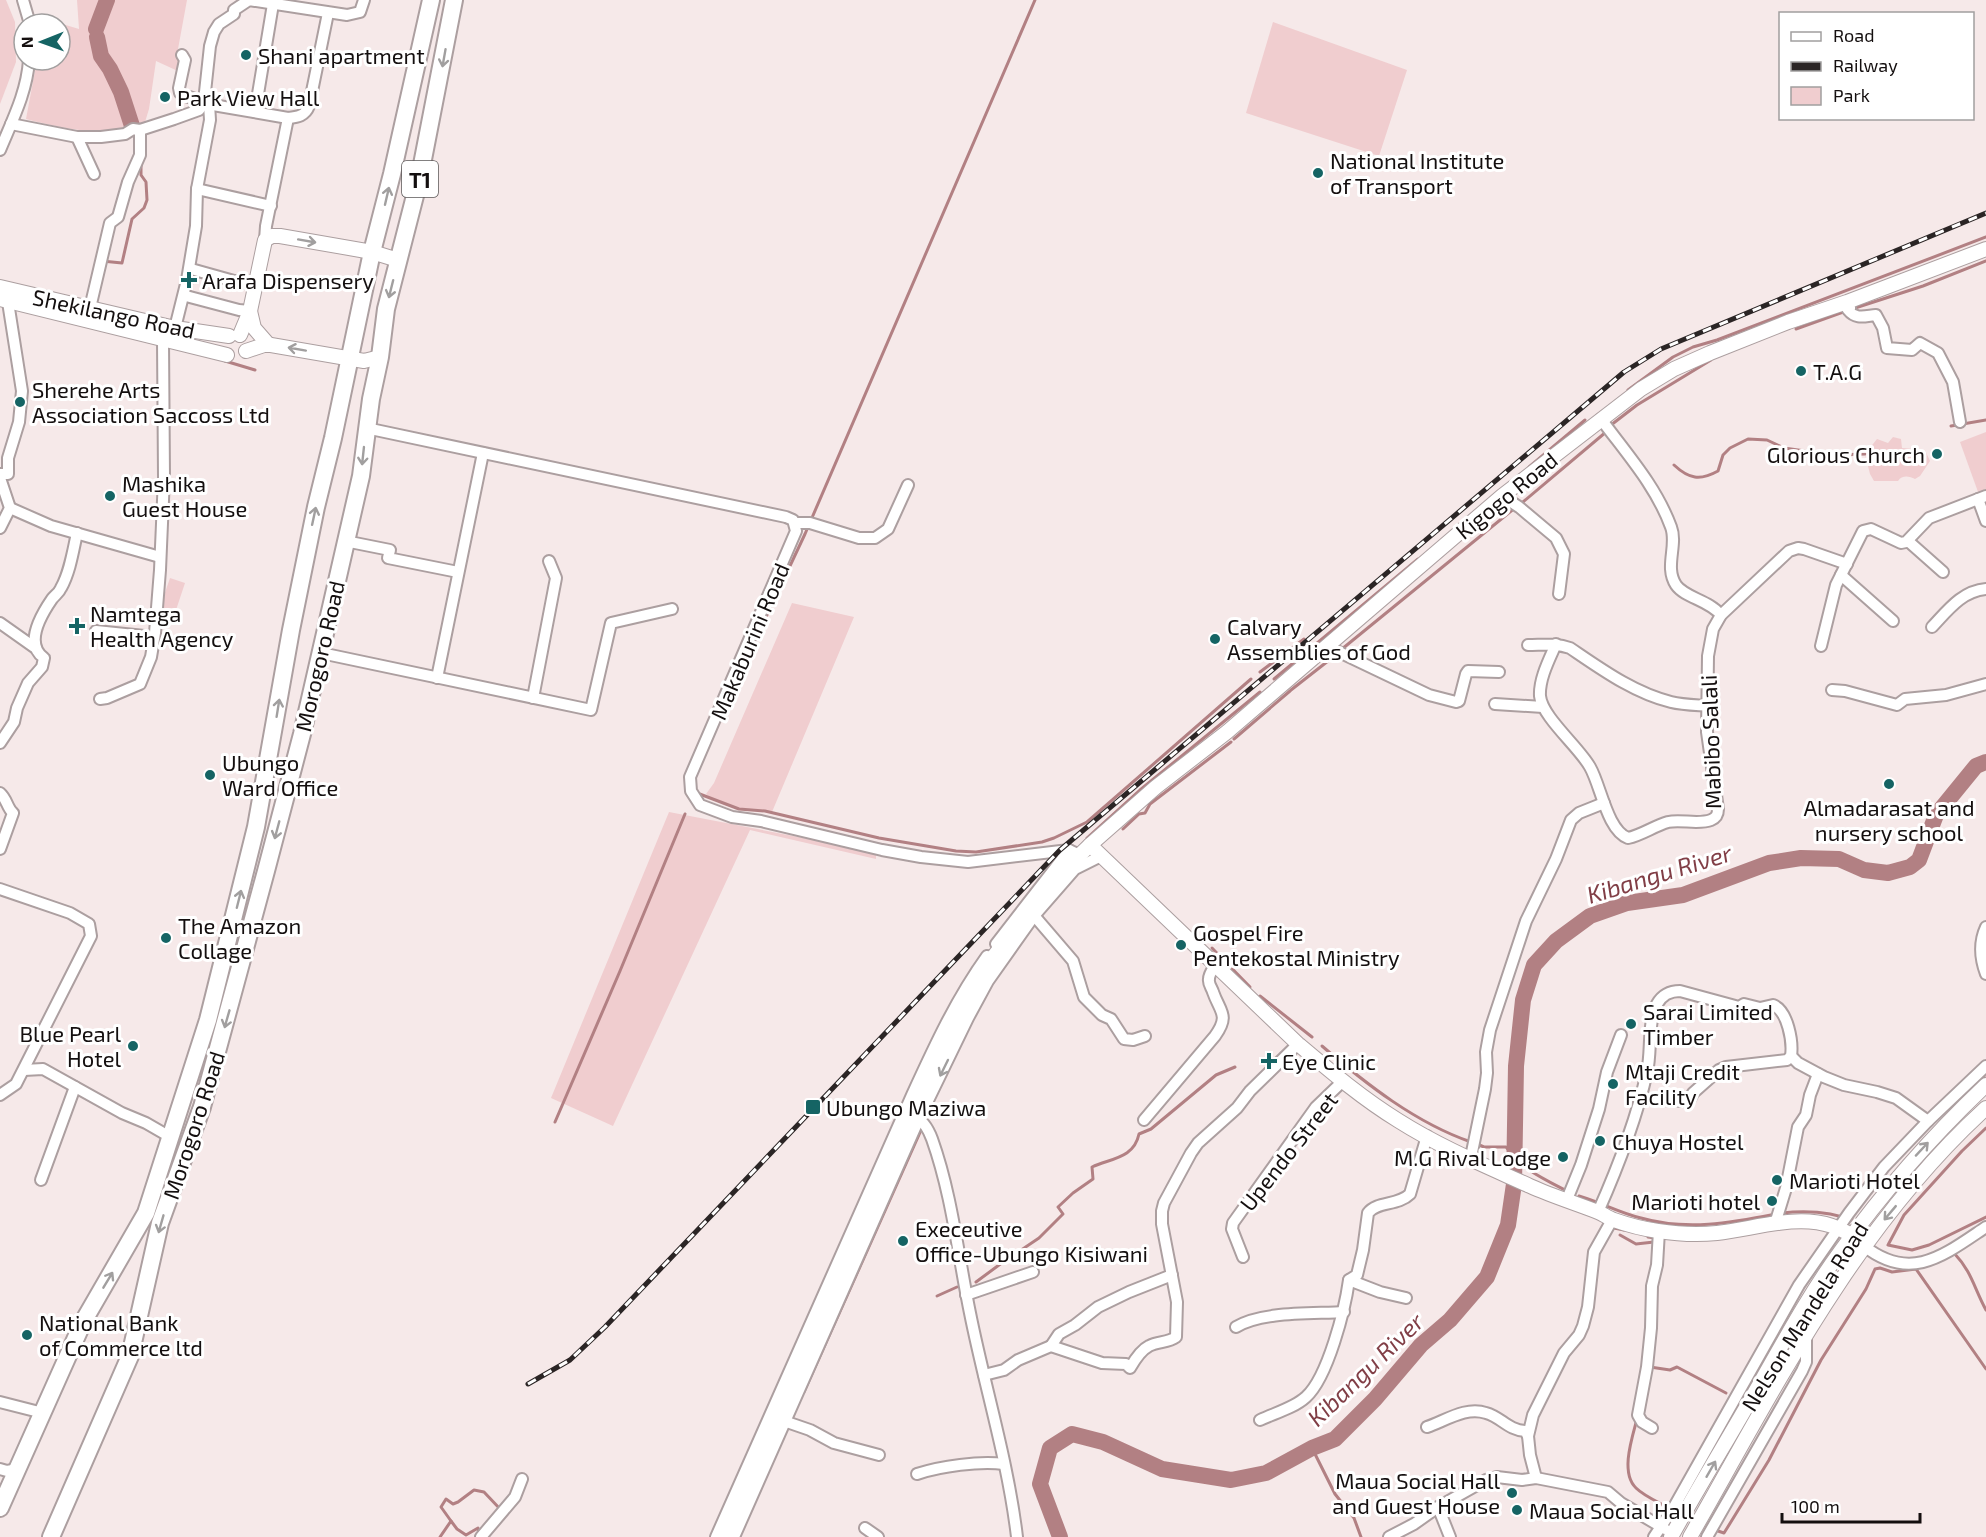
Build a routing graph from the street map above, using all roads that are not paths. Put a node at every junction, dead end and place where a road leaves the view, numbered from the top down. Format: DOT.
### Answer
graph roads {
  1 [pos="364,0"];
  2 [pos="430,0"];
  3 [pos="454,0"];
  4 [pos="273,4"];
  5 [pos="328,13"];
  6 [pos="183,55"];
  7 [pos="28,72"];
  8 [pos="207,103"];
  9 [pos="255,112"];
  10 [pos="288,118"];
  11 [pos="11,124"];
  12 [pos="140,130"];
  13 [pos="77,137"];
  14 [pos="0,150"];
  15 [pos="94,174"];
  16 [pos="196,189"];
  17 [pos="271,206"];
  18 [pos="196,213"];
  19 [pos="265,240"];
  20 [pos="1986,249"];
  21 [pos="372,252"];
  22 [pos="398,260"];
  23 [pos="191,269"];
  24 [pos="256,285"];
  25 [pos="0,287"];
  26 [pos="186,296"];
  27 [pos="4,301"];
  28 [pos="1847,302"];
  29 [pos="90,308"];
  30 [pos="250,311"];
  31 [pos="177,328"];
  32 [pos="234,336"];
  33 [pos="163,341"];
  34 [pos="268,344"];
  35 [pos="246,351"];
  36 [pos="227,355"];
  37 [pos="380,357"];
  38 [pos="350,358"];
  39 [pos="1601,419"];
  40 [pos="1960,422"];
  41 [pos="366,428"];
  42 [pos="483,453"];
  43 [pos="0,476"];
  44 [pos="908,485"];
  45 [pos="1502,496"];
  46 [pos="1982,498"];
  47 [pos="10,508"];
  48 [pos="1986,521"];
  49 [pos="795,523"];
  50 [pos="0,528"];
  51 [pos="77,533"];
  52 [pos="1908,541"];
  53 [pos="345,542"];
  54 [pos="160,557"];
  55 [pos="549,561"];
  56 [pos="1847,564"];
  57 [pos="458,572"];
  58 [pos="1943,572"];
  59 [pos="1841,575"];
  60 [pos="1986,589"];
  61 [pos="1559,594"];
  62 [pos="672,609"];
  63 [pos="1721,615"];
  64 [pos="1893,621"];
  65 [pos="0,622"];
  66 [pos="1932,627"];
  67 [pos="96,630"];
  68 [pos="154,637"];
  69 [pos="1556,644"];
  70 [pos="1528,645"];
  71 [pos="1821,646"];
  72 [pos="34,647"];
  73 [pos="1325,648"];
  74 [pos="321,653"];
  75 [pos="1499,672"];
  76 [pos="437,678"];
  77 [pos="1986,684"];
  78 [pos="1832,690"];
  79 [pos="533,698"];
  80 [pos="100,699"];
  81 [pos="1495,704"];
  82 [pos="1708,706"];
  83 [pos="1543,707"];
  84 [pos="0,743"];
  85 [pos="0,793"];
  86 [pos="1604,803"];
  87 [pos="0,849"];
  88 [pos="1080,850"];
  89 [pos="1101,856"];
  90 [pos="0,889"];
  91 [pos="1032,913"];
  92 [pos="1986,927"];
  93 [pos="1215,966"];
  94 [pos="1986,974"];
  95 [pos="1621,1035"];
  96 [pos="1145,1036"];
  97 [pos="1298,1044"];
  98 [pos="1791,1056"];
  99 [pos="1986,1066"];
  100 [pos="24,1070"];
  101 [pos="1818,1074"];
  102 [pos="1343,1081"];
  103 [pos="1986,1085"];
  104 [pos="75,1087"];
  105 [pos="0,1095"];
  106 [pos="1641,1099"];
  107 [pos="1986,1108"];
  108 [pos="915,1118"];
  109 [pos="1144,1120"];
  110 [pos="1928,1120"];
  111 [pos="172,1137"];
  112 [pos="1432,1139"];
  113 [pos="1472,1152"];
  114 [pos="1487,1161"];
  115 [pos="41,1180"];
  116 [pos="1528,1180"];
  117 [pos="1568,1197"];
  118 [pos="1579,1207"];
  119 [pos="1598,1212"];
  120 [pos="1612,1220"];
  121 [pos="1775,1224"];
  122 [pos="1840,1227"];
  123 [pos="1986,1227"];
  124 [pos="1659,1231"];
  125 [pos="1853,1235"];
  126 [pos="1864,1246"];
  127 [pos="1243,1257"];
  128 [pos="1033,1272"];
  129 [pos="1172,1275"];
  130 [pos="1349,1280"];
  131 [pos="966,1295"];
  132 [pos="1406,1298"];
  133 [pos="1344,1312"];
  134 [pos="1236,1327"];
  135 [pos="1806,1336"];
  136 [pos="1051,1346"];
  137 [pos="984,1375"];
  138 [pos="0,1402"];
  139 [pos="43,1413"];
  140 [pos="1260,1420"];
  141 [pos="782,1421"];
  142 [pos="1426,1427"];
  143 [pos="1652,1428"];
  144 [pos="1528,1436"];
  145 [pos="879,1455"];
  146 [pos="1004,1464"];
  147 [pos="0,1469"];
  148 [pos="917,1474"];
  149 [pos="1536,1478"];
  150 [pos="10,1479"];
  151 [pos="522,1479"];
  152 [pos="0,1501"];
  153 [pos="1438,1507"];
  154 [pos="0,1508"];
  155 [pos="865,1528"];
  156 [pos="1668,1532"];
  157 [pos="51,1537"];
  158 [pos="481,1537"];
  159 [pos="716,1537"];
  160 [pos="726,1537"];
  161 [pos="734,1537"];
  162 [pos="878,1537"];
  163 [pos="1017,1537"];
  164 [pos="1389,1537"];
  165 [pos="1450,1537"];
  166 [pos="1654,1537"];
  167 [pos="1690,1537"];
  168 [pos="1707,1537"];
  1 -- 5 [label="street"];
  21 -- 2 [label="highway, Morogoro Road / T1, one-way"];
  3 -- 22 [label="highway, Morogoro Road / T1, one-way"];
  4 -- 5 [label="street"];
  4 -- 8 [label="street"];
  4 -- 9 [label="street"];
  5 -- 10 [label="street"];
  6 -- 8 [label="street"];
  7 -- 11 [label="street"];
  8 -- 9 [label="street"];
  8 -- 12 [label="street"];
  8 -- 16 [label="street"];
  9 -- 10 [label="street"];
  10 -- 17 [label="street"];
  11 -- 13 [label="street"];
  11 -- 14 [label="street"];
  12 -- 13 [label="street"];
  12 -- 29 [label="street"];
  13 -- 15 [label="street"];
  16 -- 17 [label="street"];
  16 -- 18 [label="street"];
  17 -- 19 [label="street"];
  18 -- 23 [label="street"];
  18 -- 31 [label="street"];
  19 -- 21 [label="main road, one-way"];
  19 -- 24 [label="main road"];
  20 -- 28 [label="main road, Kigogo Road"];
  21 -- 22 [label="main road"];
  21 -- 38 [label="highway, Morogoro Road / T1"];
  22 -- 37 [label="highway, Morogoro Road / T1, one-way"];
  23 -- 24 [label="street"];
  23 -- 26 [label="street"];
  24 -- 30 [label="main road"];
  25 -- 29 [label="main road, Shekilango Road"];
  26 -- 30 [label="street"];
  26 -- 31 [label="street"];
  27 -- 33 [label="main road, Shekilango Road"];
  27 -- 43 [label="street"];
  28 -- 39 [label="main road, Kigogo Road"];
  28 -- 40 [label="street"];
  29 -- 31 [label="main road, Shekilango Road"];
  30 -- 32 [label="main road"];
  30 -- 34 [label="main road"];
  31 -- 32 [label="main road, Shekilango Road"];
  32 -- 35 [label="main road"];
  32 -- 36 [label="main road"];
  33 -- 36 [label="main road, Shekilango Road"];
  33 -- 54 [label="street"];
  34 -- 35 [label="main road"];
  38 -- 34 [label="main road, one-way"];
  35 -- 36 [label="main road"];
  37 -- 38 [label="main road"];
  37 -- 41 [label="highway, Morogoro Road / T1"];
  111 -- 38 [label="highway, Morogoro Road / T1, one-way"];
  39 -- 45 [label="main road, Kigogo Road"];
  39 -- 63 [label="street"];
  41 -- 42 [label="street"];
  41 -- 53 [label="highway, Morogoro Road / T1, one-way"];
  42 -- 49 [label="street"];
  42 -- 57 [label="street"];
  43 -- 47 [label="street"];
  44 -- 49 [label="street"];
  45 -- 61 [label="street"];
  45 -- 73 [label="main road, Kigogo Road"];
  46 -- 48 [label="street"];
  46 -- 52 [label="street"];
  47 -- 50 [label="street"];
  47 -- 51 [label="street"];
  49 -- 88 [label="street, Makaburini Road"];
  51 -- 54 [label="street"];
  51 -- 72 [label="street"];
  52 -- 56 [label="street"];
  52 -- 58 [label="street"];
  53 -- 57 [label="street"];
  53 -- 74 [label="highway, Morogoro Road / T1"];
  54 -- 68 [label="street"];
  55 -- 79 [label="street"];
  56 -- 59 [label="street"];
  56 -- 63 [label="street, Mabibo Salali"];
  57 -- 76 [label="street"];
  59 -- 64 [label="street"];
  59 -- 71 [label="street"];
  60 -- 66 [label="street"];
  62 -- 79 [label="street"];
  63 -- 82 [label="street, Mabibo Salali"];
  65 -- 72 [label="street"];
  67 -- 68 [label="street"];
  68 -- 80 [label="street"];
  69 -- 70 [label="street"];
  69 -- 82 [label="street"];
  69 -- 83 [label="street"];
  72 -- 84 [label="street"];
  73 -- 75 [label="street"];
  73 -- 88 [label="main road, Kigogo Road"];
  74 -- 76 [label="street"];
  74 -- 157 [label="highway, Morogoro Road / T1, one-way"];
  76 -- 79 [label="street"];
  77 -- 78 [label="street"];
  81 -- 83 [label="street"];
  82 -- 86 [label="street, Mabibo Salali"];
  83 -- 86 [label="street, Mabibo Salali"];
  85 -- 87 [label="street"];
  86 -- 113 [label="street"];
  88 -- 89 [label="main road"];
  88 -- 91 [label="main road, Kigogo Road"];
  88 -- 159 [label="street"];
  89 -- 91 [label="street"];
  89 -- 93 [label="main road"];
  90 -- 100 [label="street"];
  91 -- 96 [label="street"];
  91 -- 108 [label="main road, Kigogo Road"];
  92 -- 94 [label="street"];
  93 -- 97 [label="main road"];
  93 -- 109 [label="street"];
  95 -- 117 [label="street"];
  97 -- 102 [label="main road"];
  97 -- 129 [label="street"];
  98 -- 101 [label="street"];
  98 -- 106 [label="street"];
  98 -- 106 [label="street"];
  99 -- 110 [label="street"];
  100 -- 104 [label="street"];
  100 -- 105 [label="street"];
  101 -- 110 [label="street"];
  101 -- 121 [label="street"];
  102 -- 112 [label="main road"];
  102 -- 127 [label="street, Upendo Street"];
  125 -- 103 [label="main road, Nelson Mandela Road, one-way"];
  104 -- 111 [label="street"];
  104 -- 115 [label="street"];
  106 -- 119 [label="street"];
  107 -- 126 [label="main road, Nelson Mandela Road, one-way"];
  108 -- 131 [label="street"];
  108 -- 141 [label="main road, Kigogo Road"];
  110 -- 122 [label="street"];
  139 -- 111 [label="highway, Morogoro Road / T1, one-way"];
  112 -- 113 [label="main road"];
  112 -- 114 [label="main road"];
  112 -- 130 [label="street"];
  113 -- 114 [label="main road"];
  114 -- 116 [label="main road"];
  116 -- 117 [label="main road"];
  116 -- 118 [label="main road"];
  117 -- 118 [label="main road"];
  118 -- 119 [label="main road"];
  119 -- 120 [label="main road"];
  120 -- 124 [label="main road"];
  120 -- 144 [label="street"];
  121 -- 122 [label="main road"];
  121 -- 124 [label="main road"];
  122 -- 125 [label="main road"];
  122 -- 156 [label="street"];
  123 -- 126 [label="street"];
  124 -- 143 [label="street"];
  125 -- 126 [label="main road"];
  156 -- 125 [label="main road, Nelson Mandela Road, one-way"];
  126 -- 135 [label="main road, Nelson Mandela Road"];
  128 -- 131 [label="street"];
  129 -- 136 [label="street"];
  129 -- 136 [label="street"];
  130 -- 132 [label="street"];
  130 -- 133 [label="street"];
  131 -- 137 [label="street"];
  133 -- 134 [label="street"];
  133 -- 140 [label="street"];
  135 -- 167 [label="main road, Nelson Mandela Road"];
  135 -- 168 [label="street"];
  136 -- 137 [label="street"];
  137 -- 146 [label="street"];
  138 -- 139 [label="street"];
  139 -- 150 [label="highway, Morogoro Road / T1"];
  141 -- 145 [label="street"];
  141 -- 160 [label="main road, Kigogo Road"];
  141 -- 161 [label="street"];
  142 -- 144 [label="street"];
  144 -- 149 [label="street"];
  146 -- 148 [label="street"];
  146 -- 163 [label="street"];
  147 -- 150 [label="street"];
  149 -- 153 [label="street"];
  149 -- 156 [label="street"];
  150 -- 152 [label="highway, T1"];
  150 -- 154 [label="highway, Morogoro Road / T1"];
  151 -- 158 [label="street"];
  153 -- 164 [label="street"];
  153 -- 165 [label="street"];
  155 -- 162 [label="street"];
  156 -- 166 [label="street"];
}
